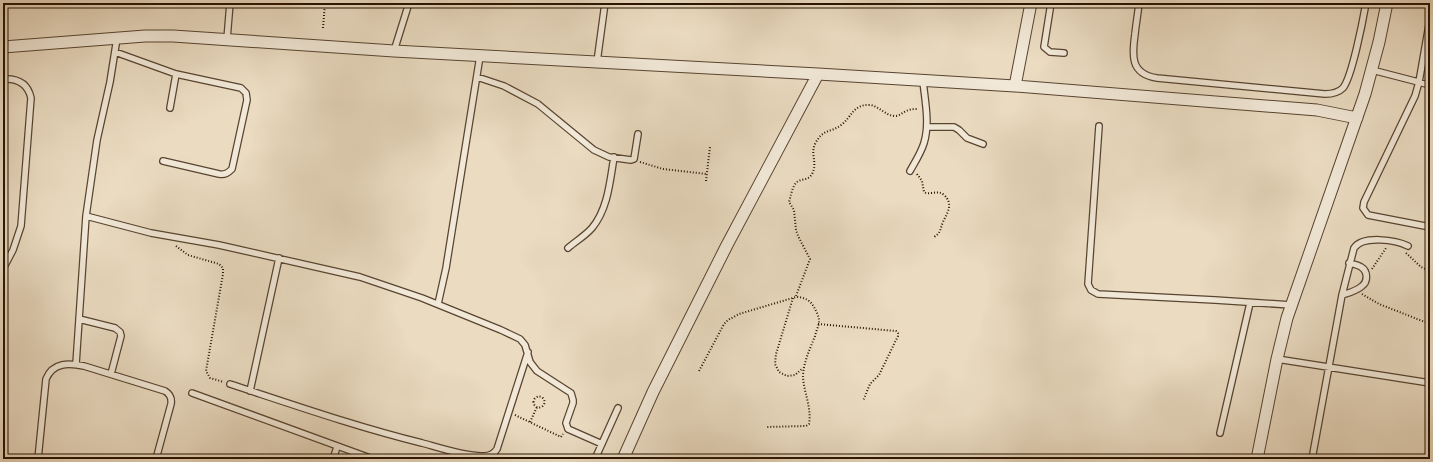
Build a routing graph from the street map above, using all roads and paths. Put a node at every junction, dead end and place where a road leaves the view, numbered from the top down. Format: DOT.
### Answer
graph roads {
  1 [pos="230,3"];
  2 [pos="325,3"];
  3 [pos="408,3"];
  4 [pos="606,3"];
  5 [pos="1030,3"];
  6 [pos="1051,3"];
  7 [pos="1139,3"];
  8 [pos="1366,3"];
  9 [pos="1387,3"];
  10 [pos="1430,19"];
  11 [pos="323,28"];
  12 [pos="116,38"];
  13 [pos="228,40"];
  14 [pos="3,47"];
  15 [pos="394,51"];
  16 [pos="115,52"];
  17 [pos="1064,53"];
  18 [pos="480,56"];
  19 [pos="597,62"];
  20 [pos="1372,70"];
  21 [pos="176,74"];
  22 [pos="818,74"];
  23 [pos="477,77"];
  24 [pos="3,79"];
  25 [pos="924,81"];
  26 [pos="1419,82"];
  27 [pos="1430,85"];
  28 [pos="1014,86"];
  29 [pos="170,108"];
  30 [pos="925,108"];
  31 [pos="1357,118"];
  32 [pos="1099,126"];
  33 [pos="927,127"];
  34 [pos="638,134"];
  35 [pos="983,144"];
  36 [pos="710,147"];
  37 [pos="614,158"];
  38 [pos="634,159"];
  39 [pos="162,161"];
  40 [pos="910,171"];
  41 [pos="707,174"];
  42 [pos="706,181"];
  43 [pos="86,216"];
  44 [pos="1430,228"];
  45 [pos="171,237"];
  46 [pos="934,237"];
  47 [pos="1390,246"];
  48 [pos="1408,246"];
  49 [pos="568,248"];
  50 [pos="1402,249"];
  51 [pos="279,258"];
  52 [pos="1349,263"];
  53 [pos="3,269"];
  54 [pos="1430,271"];
  55 [pos="1366,279"];
  56 [pos="1357,289"];
  57 [pos="1342,295"];
  58 [pos="796,297"];
  59 [pos="793,298"];
  60 [pos="1250,303"];
  61 [pos="438,304"];
  62 [pos="1291,305"];
  63 [pos="79,319"];
  64 [pos="818,324"];
  65 [pos="1430,324"];
  66 [pos="528,352"];
  67 [pos="1277,358"];
  68 [pos="76,364"];
  69 [pos="804,367"];
  70 [pos="1329,367"];
  71 [pos="699,371"];
  72 [pos="111,374"];
  73 [pos="1430,383"];
  74 [pos="230,384"];
  75 [pos="250,391"];
  76 [pos="192,393"];
  77 [pos="863,401"];
  78 [pos="537,407"];
  79 [pos="618,408"];
  80 [pos="508,412"];
  81 [pos="530,422"];
  82 [pos="567,427"];
  83 [pos="766,427"];
  84 [pos="1220,433"];
  85 [pos="602,444"];
  86 [pos="337,447"];
  87 [pos="38,459"];
  88 [pos="156,459"];
  89 [pos="333,459"];
  90 [pos="373,459"];
  91 [pos="595,459"];
  92 [pos="623,459"];
  93 [pos="1257,459"];
  94 [pos="1312,459"];
  1 -- 13 [label="lane"];
  2 -- 11 [label="path"];
  3 -- 15 [label="lane"];
  4 -- 19 [label="lane"];
  5 -- 28 [label="street"];
  6 -- 17 [label="lane"];
  7 -- 8 [label="lane"];
  9 -- 20 [label="street"];
  10 -- 26 [label="lane"];
  12 -- 13 [label="street"];
  12 -- 14 [label="street"];
  12 -- 16 [label="lane"];
  13 -- 15 [label="street"];
  15 -- 18 [label="street"];
  16 -- 21 [label="lane"];
  16 -- 43 [label="lane"];
  18 -- 19 [label="street"];
  18 -- 23 [label="lane"];
  19 -- 22 [label="street"];
  20 -- 26 [label="lane"];
  20 -- 31 [label="street"];
  21 -- 29 [label="lane"];
  21 -- 39 [label="lane"];
  22 -- 25 [label="street"];
  22 -- 92 [label="street"];
  23 -- 37 [label="lane"];
  23 -- 61 [label="lane"];
  24 -- 53 [label="lane"];
  25 -- 28 [label="street"];
  25 -- 30 [label="lane"];
  26 -- 27 [label="lane"];
  26 -- 44 [label="lane"];
  28 -- 31 [label="street"];
  30 -- 33 [label="lane"];
  30 -- 58 [label="path"];
  31 -- 62 [label="street"];
  32 -- 60 [label="lane"];
  33 -- 35 [label="lane"];
  33 -- 40 [label="lane"];
  34 -- 38 [label="lane"];
  36 -- 41 [label="path"];
  37 -- 38 [label="lane"];
  37 -- 49 [label="lane"];
  38 -- 41 [label="path"];
  40 -- 46 [label="path"];
  41 -- 42 [label="path"];
  43 -- 45 [label="lane"];
  43 -- 63 [label="lane"];
  45 -- 51 [label="lane"];
  45 -- 74 [label="path"];
  47 -- 55 [label="path"];
  48 -- 52 [label="lane"];
  50 -- 54 [label="path"];
  51 -- 61 [label="lane"];
  51 -- 75 [label="lane"];
  52 -- 55 [label="lane"];
  52 -- 57 [label="lane"];
  55 -- 56 [label="lane"];
  56 -- 57 [label="lane"];
  56 -- 65 [label="path"];
  57 -- 70 [label="lane"];
  58 -- 59 [label="path"];
  58 -- 64 [label="path"];
  59 -- 69 [label="path"];
  59 -- 71 [label="path"];
  60 -- 62 [label="lane"];
  60 -- 84 [label="lane"];
  61 -- 66 [label="lane"];
  62 -- 67 [label="street"];
  63 -- 68 [label="lane"];
  63 -- 72 [label="lane"];
  64 -- 69 [label="path"];
  64 -- 77 [label="path"];
  66 -- 80 [label="lane"];
  66 -- 82 [label="lane"];
  67 -- 70 [label="lane"];
  67 -- 93 [label="street"];
  68 -- 72 [label="lane"];
  68 -- 87 [label="lane"];
  69 -- 83 [label="path"];
  70 -- 73 [label="lane"];
  70 -- 94 [label="lane"];
  72 -- 88 [label="lane"];
  74 -- 75 [label="lane"];
  75 -- 80 [label="lane"];
  76 -- 86 [label="lane"];
  78 -- 78 [label="path"];
  78 -- 81 [label="path"];
  79 -- 85 [label="lane"];
  80 -- 81 [label="path"];
  81 -- 82 [label="path"];
  82 -- 85 [label="lane"];
  85 -- 91 [label="lane"];
  86 -- 89 [label="lane"];
  86 -- 90 [label="lane"];
}
